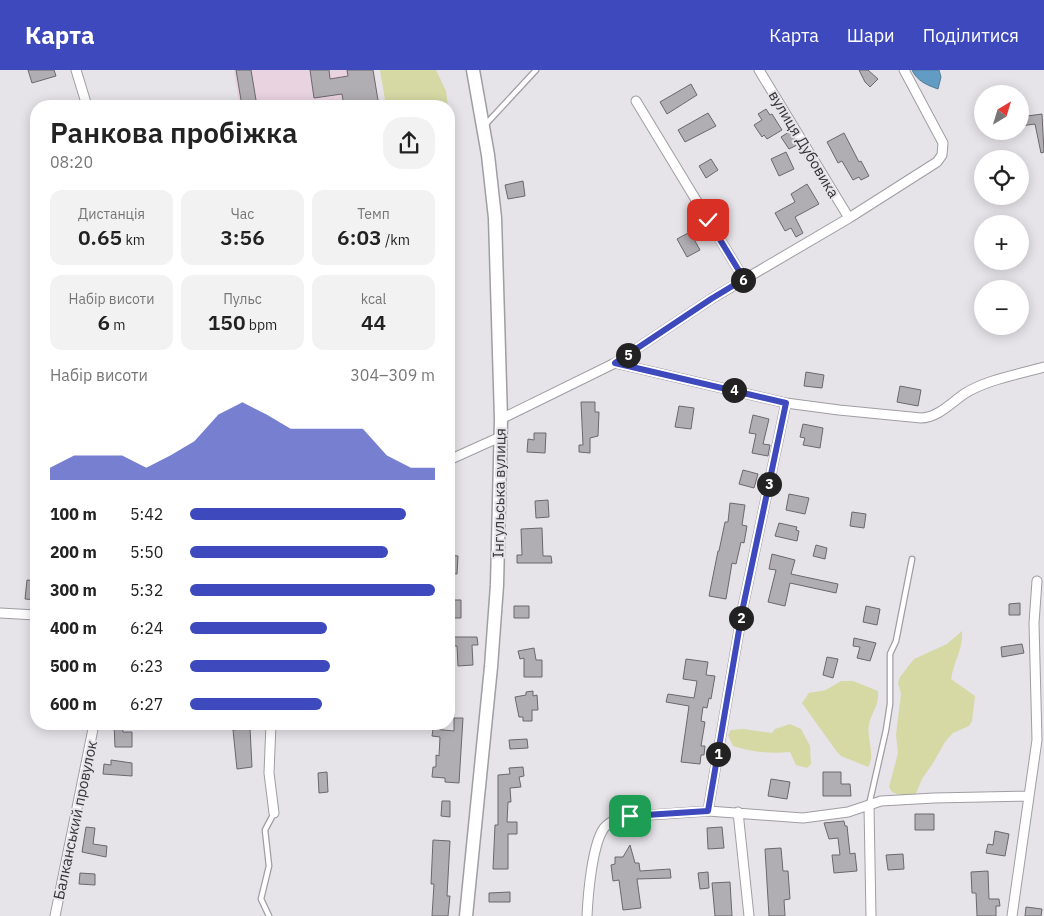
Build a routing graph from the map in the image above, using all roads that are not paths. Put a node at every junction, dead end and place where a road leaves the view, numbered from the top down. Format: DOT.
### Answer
graph roads {
  1 [pos="76,70"];
  2 [pos="474,70"];
  3 [pos="536,70"];
  4 [pos="759,70"];
  5 [pos="904,70"];
  6 [pos="85,100"];
  7 [pos="636,101"];
  8 [pos="483,126"];
  9 [pos="849,218"];
  10 [pos="744,279"];
  11 [pos="615,363"];
  12 [pos="1044,367"];
  13 [pos="786,403"];
  14 [pos="500,419"];
  15 [pos="500,437"];
  16 [pos="455,457"];
  17 [pos="912,559"];
  18 [pos="1037,581"];
  19 [pos="0,613"];
  20 [pos="30,615"];
  21 [pos="93,730"];
  22 [pos="271,730"];
  23 [pos="1029,796"];
  24 [pos="869,806"];
  25 [pos="708,811"];
  26 [pos="738,812"];
  27 [pos="274,813"];
  28 [pos="55,916"];
  29 [pos="269,916"];
  30 [pos="466,916"];
  31 [pos="586,916"];
  32 [pos="749,916"];
  33 [pos="871,916"];
  34 [pos="1012,916"];
  1 -- 6 [label="street"];
  2 -- 8 [label="street, Інгульська вулиця"];
  3 -- 8 [label="lane"];
  4 -- 9 [label="street, вулиця Дубовика"];
  5 -- 9 [label="street"];
  7 -- 10 [label="street"];
  8 -- 14 [label="street, Інгульська вулиця"];
  9 -- 10 [label="street"];
  10 -- 11 [label="street"];
  11 -- 13 [label="street"];
  11 -- 14 [label="street"];
  12 -- 13 [label="street"];
  13 -- 25 [label="street"];
  14 -- 15 [label="street, Інгульська вулиця"];
  15 -- 16 [label="street"];
  15 -- 30 [label="street, Інгульська вулиця"];
  17 -- 24 [label="lane"];
  18 -- 23 [label="street"];
  19 -- 20 [label="street"];
  21 -- 28 [label="street, Балканський провулок"];
  22 -- 27 [label="street"];
  23 -- 24 [label="street"];
  23 -- 34 [label="street"];
  24 -- 26 [label="street"];
  24 -- 33 [label="street"];
  25 -- 26 [label="street"];
  25 -- 31 [label="street"];
  26 -- 32 [label="street"];
  27 -- 29 [label="lane"];
}
